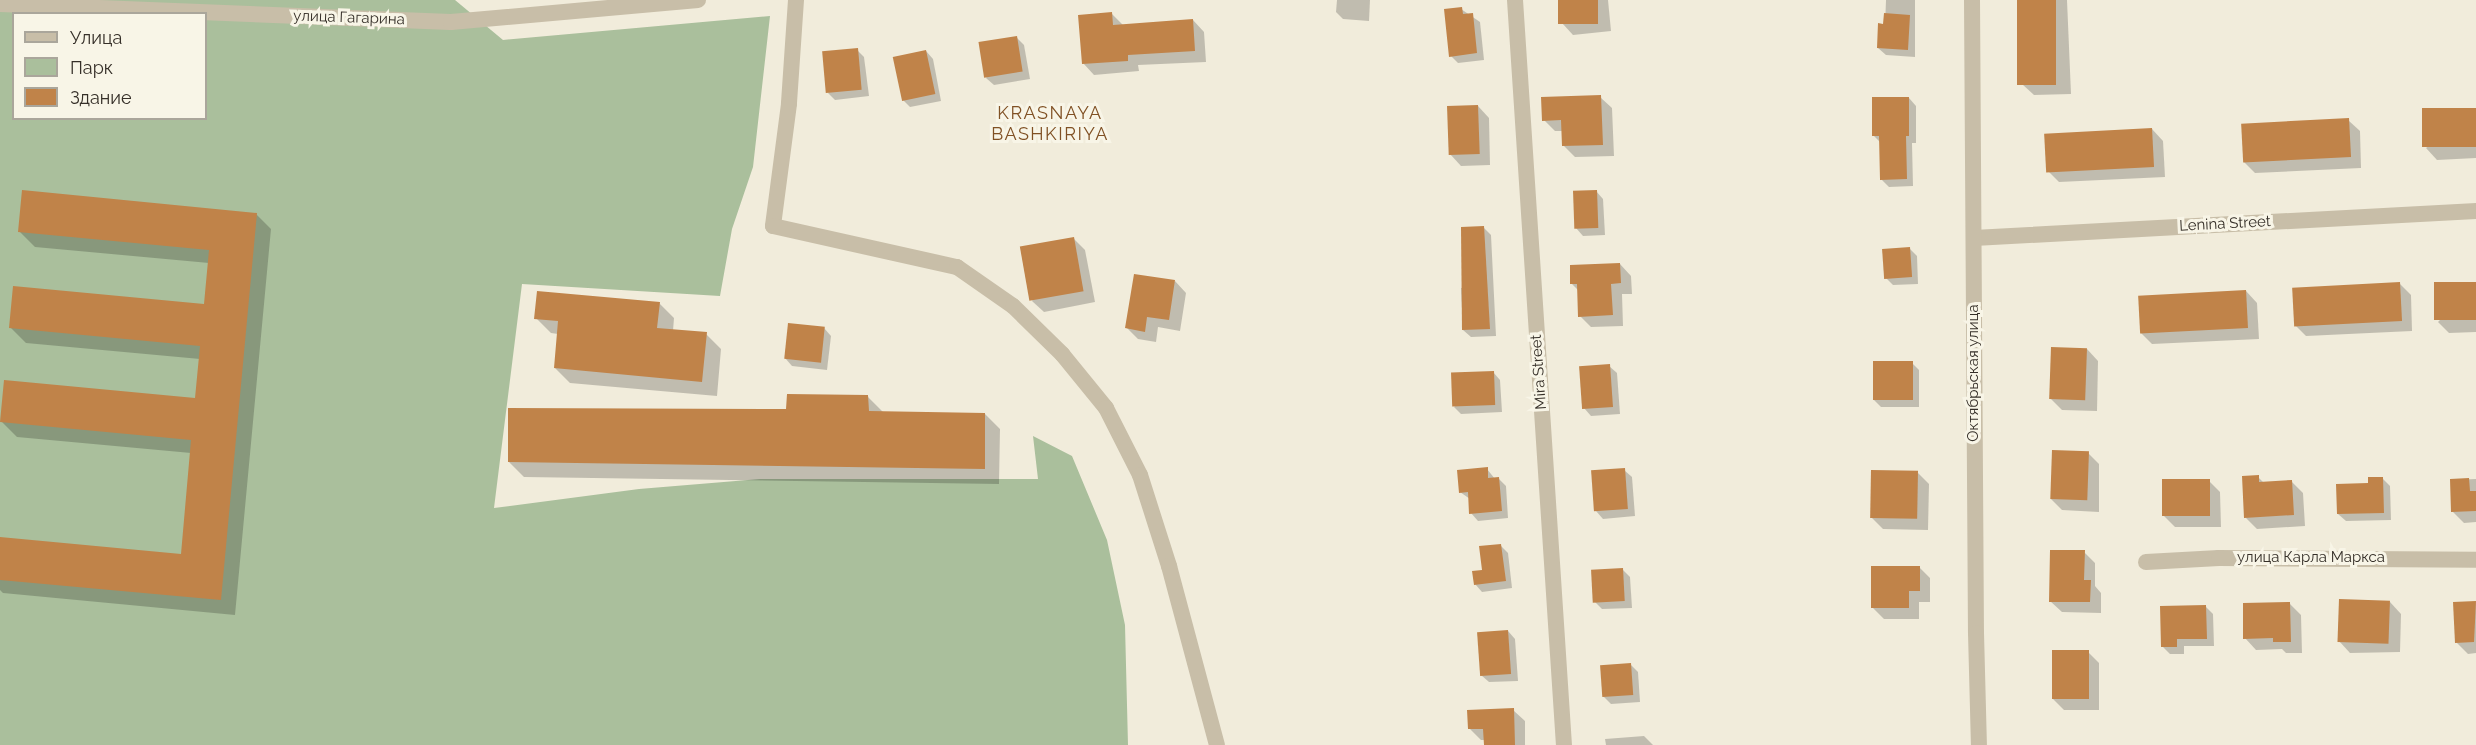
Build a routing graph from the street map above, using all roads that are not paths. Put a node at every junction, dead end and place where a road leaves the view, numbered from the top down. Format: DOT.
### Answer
graph roads {
  1 [pos="559,0"];
  2 [pos="698,0"];
  3 [pos="796,0"];
  4 [pos="1515,0"];
  5 [pos="1972,0"];
  6 [pos="0,4"];
  7 [pos="572,11"];
  8 [pos="2476,211"];
  9 [pos="1974,237"];
  10 [pos="2476,560"];
  11 [pos="2146,562"];
  12 [pos="1217,745"];
  13 [pos="1564,745"];
  14 [pos="1979,745"];
  1 -- 7 [label="street"];
  2 -- 7 [label="street, улица Гагарина"];
  3 -- 12 [label="street"];
  4 -- 13 [label="street, Mira Street"];
  5 -- 9 [label="street, Октябрьская улица"];
  6 -- 7 [label="street, улица Гагарина"];
  8 -- 9 [label="street, Lenina Street"];
  9 -- 14 [label="street, Октябрьская улица"];
  10 -- 11 [label="street, улица Карла Маркса"];
}
